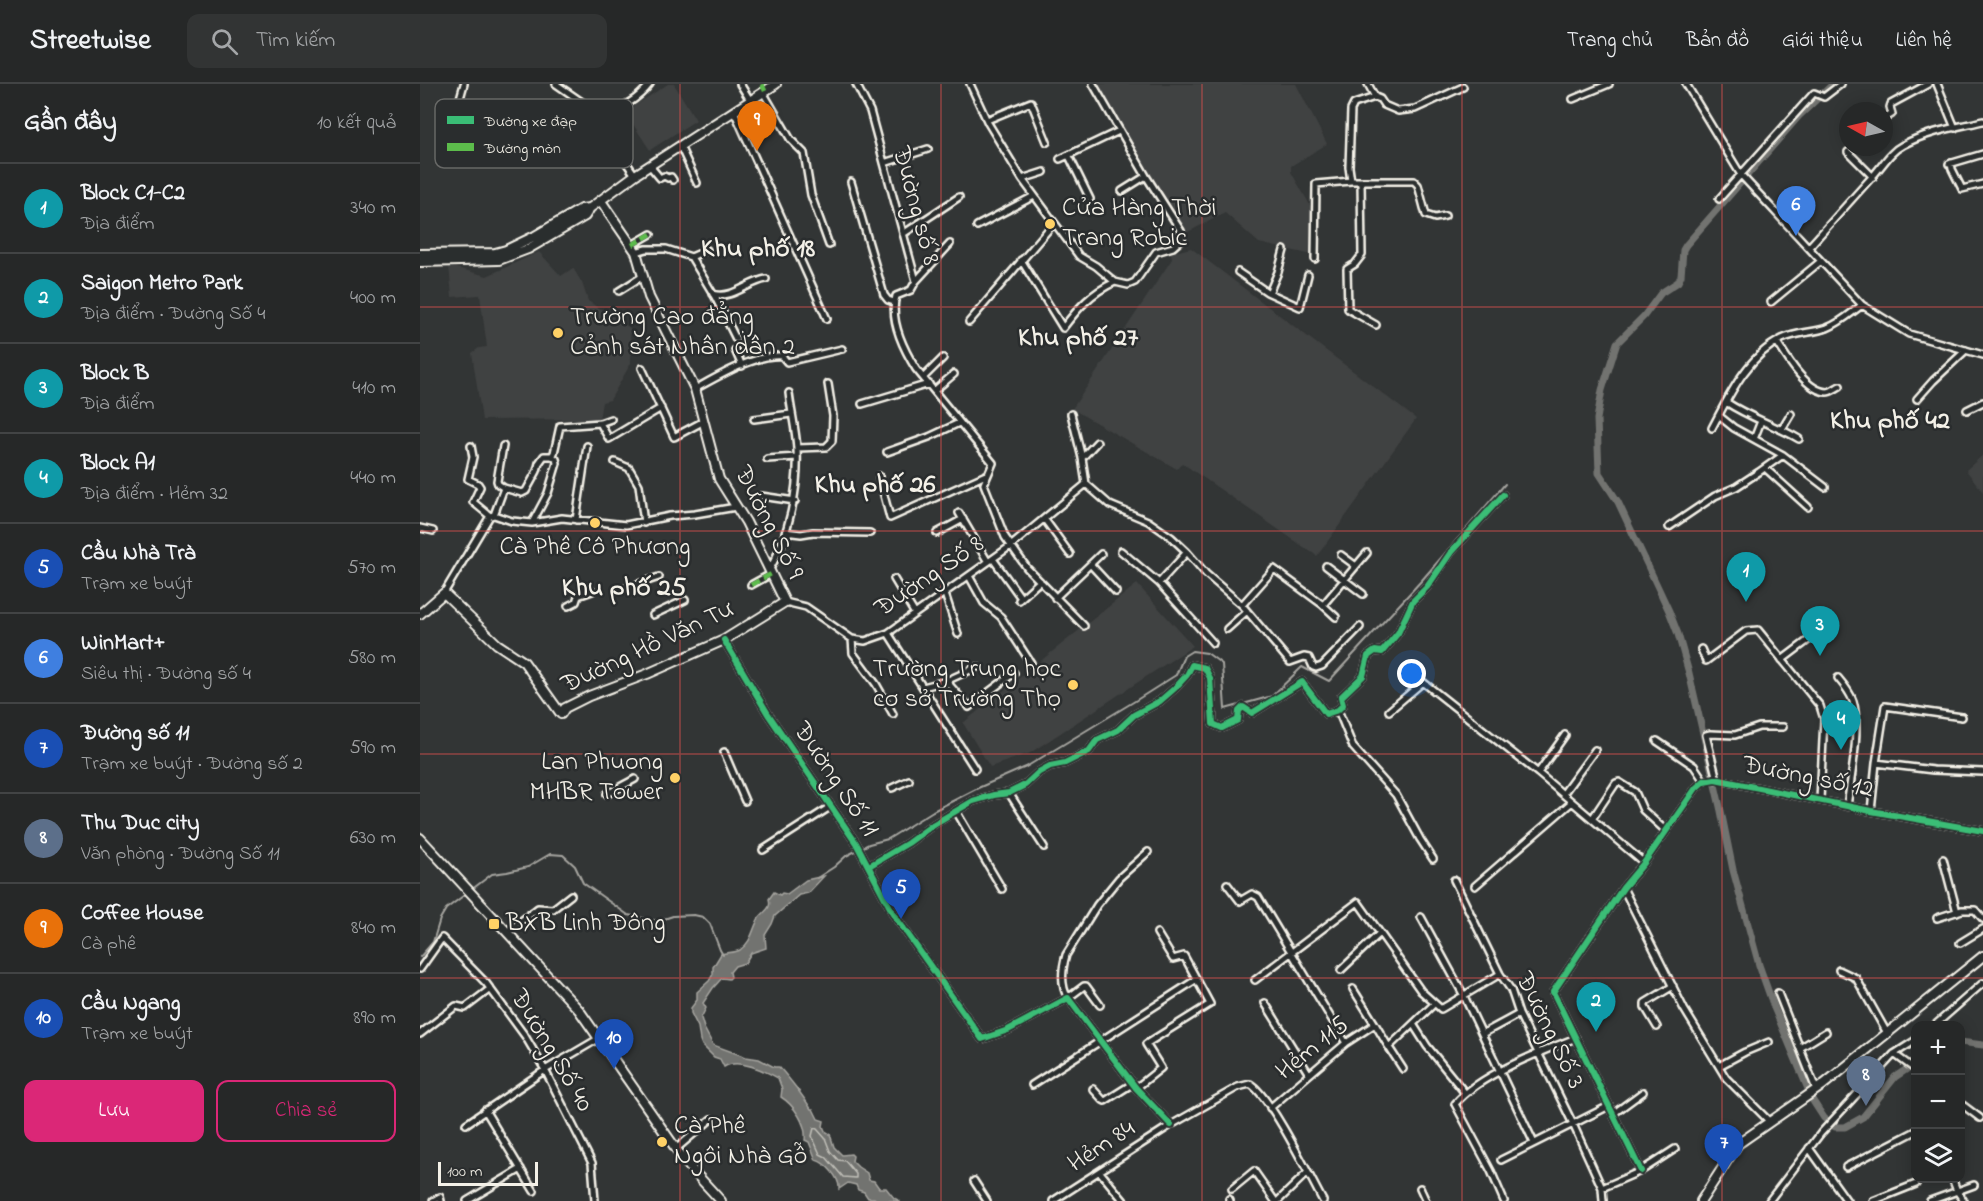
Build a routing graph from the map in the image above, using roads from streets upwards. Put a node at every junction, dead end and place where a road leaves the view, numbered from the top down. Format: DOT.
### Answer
graph roads {
  1 [pos="464,84"];
  2 [pos="556,84"];
  3 [pos="650,84"];
  4 [pos="740,84"];
  5 [pos="776,84"];
  6 [pos="856,84"];
  7 [pos="970,84"];
  8 [pos="1093,84"];
  9 [pos="1368,84"];
  10 [pos="1609,84"];
  11 [pos="1686,84"];
  12 [pos="1840,84"];
  13 [pos="1928,84"];
  14 [pos="1937,84"];
  15 [pos="1463,87"];
  16 [pos="763,89"];
  17 [pos="1375,97"];
  18 [pos="460,99"];
  19 [pos="578,99"];
  20 [pos="1573,99"];
  21 [pos="750,100"];
  22 [pos="633,101"];
  23 [pos="1893,103"];
  24 [pos="734,111"];
  25 [pos="987,120"];
  26 [pos="1983,121"];
  27 [pos="1955,128"];
  28 [pos="1119,130"];
  29 [pos="1047,142"];
  30 [pos="680,146"];
  31 [pos="928,148"];
  32 [pos="1983,154"];
  33 [pos="1069,156"];
  34 [pos="1852,156"];
  35 [pos="1060,159"];
  36 [pos="884,163"];
  37 [pos="650,166"];
  38 [pos="630,168"];
  39 [pos="1044,172"];
  40 [pos="635,175"];
  41 [pos="1741,175"];
  42 [pos="1146,176"];
  43 [pos="1873,177"];
  44 [pos="1022,179"];
  45 [pos="673,180"];
  46 [pos="1361,181"];
  47 [pos="851,182"];
  48 [pos="1351,182"];
  49 [pos="697,183"];
  50 [pos="1983,184"];
  51 [pos="1122,191"];
  52 [pos="1034,196"];
  53 [pos="959,197"];
  54 [pos="1719,199"];
  55 [pos="1090,200"];
  56 [pos="602,201"];
  57 [pos="590,208"];
  58 [pos="1445,216"];
  59 [pos="1054,224"];
  60 [pos="977,226"];
  61 [pos="651,234"];
  62 [pos="903,234"];
  63 [pos="950,244"];
  64 [pos="829,245"];
  65 [pos="1809,247"];
  66 [pos="634,248"];
  67 [pos="707,250"];
  68 [pos="1284,250"];
  69 [pos="420,254"];
  70 [pos="692,257"];
  71 [pos="1315,259"];
  72 [pos="1021,260"];
  73 [pos="1821,261"];
  74 [pos="420,262"];
  75 [pos="1238,272"];
  76 [pos="1308,275"];
  77 [pos="643,276"];
  78 [pos="766,279"];
  79 [pos="916,281"];
  80 [pos="1115,282"];
  81 [pos="618,291"];
  82 [pos="1269,292"];
  83 [pos="713,294"];
  84 [pos="894,302"];
  85 [pos="1771,302"];
  86 [pos="1862,305"];
  87 [pos="827,320"];
  88 [pos="969,322"];
  89 [pos="1376,326"];
  90 [pos="736,339"];
  91 [pos="1777,342"];
  92 [pos="842,349"];
  93 [pos="735,350"];
  94 [pos="1966,350"];
  95 [pos="1983,355"];
  96 [pos="943,358"];
  97 [pos="742,366"];
  98 [pos="642,368"];
  99 [pos="954,374"];
  100 [pos="924,377"];
  101 [pos="828,384"];
  102 [pos="929,384"];
  103 [pos="1840,386"];
  104 [pos="695,389"];
  105 [pos="934,390"];
  106 [pos="789,393"];
  107 [pos="1917,399"];
  108 [pos="1726,402"];
  109 [pos="1983,402"];
  110 [pos="862,404"];
  111 [pos="662,408"];
  112 [pos="1967,410"];
  113 [pos="791,414"];
  114 [pos="1071,414"];
  115 [pos="1791,414"];
  116 [pos="1719,416"];
  117 [pos="754,418"];
  118 [pos="611,419"];
  119 [pos="704,421"];
  120 [pos="1761,421"];
  121 [pos="600,423"];
  122 [pos="960,423"];
  123 [pos="1712,428"];
  124 [pos="1782,429"];
  125 [pos="1754,439"];
  126 [pos="1799,439"];
  127 [pos="1097,442"];
  128 [pos="471,446"];
  129 [pos="503,446"];
  130 [pos="587,447"];
  131 [pos="797,448"];
  132 [pos="887,452"];
  133 [pos="1783,455"];
  134 [pos="552,456"];
  135 [pos="797,457"];
  136 [pos="1082,458"];
  137 [pos="767,459"];
  138 [pos="615,462"];
  139 [pos="1766,468"];
  140 [pos="988,474"];
  141 [pos="879,476"];
  142 [pos="1086,484"];
  143 [pos="1825,487"];
  144 [pos="504,488"];
  145 [pos="1503,495"];
  146 [pos="761,496"];
  147 [pos="795,501"];
  148 [pos="736,507"];
  149 [pos="1808,507"];
  150 [pos="959,513"];
  151 [pos="492,515"];
  152 [pos="576,519"];
  153 [pos="963,519"];
  154 [pos="1045,520"];
  155 [pos="532,523"];
  156 [pos="644,523"];
  157 [pos="1669,527"];
  158 [pos="420,528"];
  159 [pos="433,531"];
  160 [pos="785,532"];
  161 [pos="870,533"];
  162 [pos="937,533"];
  163 [pos="1012,545"];
  164 [pos="1121,551"];
  165 [pos="1187,552"];
  166 [pos="1367,553"];
  167 [pos="1070,554"];
  168 [pos="1101,554"];
  169 [pos="1341,555"];
  170 [pos="991,561"];
  171 [pos="1091,565"];
  172 [pos="1326,566"];
  173 [pos="1356,566"];
  174 [pos="770,573"];
  175 [pos="969,576"];
  176 [pos="659,578"];
  177 [pos="894,579"];
  178 [pos="1344,580"];
  179 [pos="1040,581"];
  180 [pos="1159,583"];
  181 [pos="751,585"];
  182 [pos="621,590"];
  183 [pos="591,591"];
  184 [pos="1116,592"];
  185 [pos="444,593"];
  186 [pos="945,594"];
  187 [pos="1363,594"];
  188 [pos="1055,598"];
  189 [pos="685,600"];
  190 [pos="785,602"];
  191 [pos="1242,605"];
  192 [pos="1323,605"];
  193 [pos="568,606"];
  194 [pos="1247,611"];
  195 [pos="420,614"];
  196 [pos="915,614"];
  197 [pos="653,615"];
  198 [pos="1336,617"];
  199 [pos="1084,626"];
  200 [pos="1360,627"];
  201 [pos="1227,629"];
  202 [pos="1823,629"];
  203 [pos="888,633"];
  204 [pos="958,634"];
  205 [pos="852,639"];
  206 [pos="724,640"];
  207 [pos="1213,643"];
  208 [pos="1701,649"];
  209 [pos="1782,660"];
  210 [pos="1031,663"];
  211 [pos="977,667"];
  212 [pos="1014,673"];
  213 [pos="1838,678"];
  214 [pos="946,681"];
  215 [pos="923,687"];
  216 [pos="1338,710"];
  217 [pos="1389,711"];
  218 [pos="893,714"];
  219 [pos="1962,717"];
  220 [pos="1783,727"];
  221 [pos="1565,735"];
  222 [pos="1656,741"];
  223 [pos="1595,750"];
  224 [pos="724,752"];
  225 [pos="1876,763"];
  226 [pos="975,769"];
  227 [pos="1983,772"];
  228 [pos="1538,773"];
  229 [pos="635,778"];
  230 [pos="1716,779"];
  231 [pos="909,780"];
  232 [pos="1704,781"];
  233 [pos="892,788"];
  234 [pos="1010,793"];
  235 [pos="607,794"];
  236 [pos="1563,794"];
  237 [pos="1820,800"];
  238 [pos="745,801"];
  239 [pos="1572,802"];
  240 [pos="1847,806"];
  241 [pos="830,807"];
  242 [pos="956,811"];
  243 [pos="1871,811"];
  244 [pos="1592,819"];
  245 [pos="1666,831"];
  246 [pos="1983,831"];
  247 [pos="420,838"];
  248 [pos="1044,847"];
  249 [pos="763,850"];
  250 [pos="1148,852"];
  251 [pos="1433,859"];
  252 [pos="1943,860"];
  253 [pos="1644,863"];
  254 [pos="868,865"];
  255 [pos="1454,880"];
  256 [pos="1227,884"];
  257 [pos="1474,886"];
  258 [pos="1623,888"];
  259 [pos="1002,889"];
  260 [pos="571,895"];
  261 [pos="1958,912"];
  262 [pos="1421,916"];
  263 [pos="1937,918"];
  264 [pos="1983,919"];
  265 [pos="1983,929"];
  266 [pos="507,932"];
  267 [pos="1158,933"];
  268 [pos="1380,933"];
  269 [pos="1960,943"];
  270 [pos="1291,953"];
  271 [pos="1983,956"];
  272 [pos="420,969"];
  273 [pos="1341,970"];
  274 [pos="1839,970"];
  275 [pos="1500,974"];
  276 [pos="1197,979"];
  277 [pos="1256,980"];
  278 [pos="1983,982"];
  279 [pos="1673,986"];
  280 [pos="490,989"];
  281 [pos="1353,989"];
  282 [pos="1778,993"];
  283 [pos="1462,994"];
  284 [pos="1068,998"];
  285 [pos="1265,1003"];
  286 [pos="1434,1004"];
  287 [pos="1100,1005"];
  288 [pos="1519,1014"];
  289 [pos="1940,1021"];
  290 [pos="1375,1024"];
  291 [pos="1413,1024"];
  292 [pos="1657,1027"];
  293 [pos="420,1032"];
  294 [pos="1826,1032"];
  295 [pos="1887,1033"];
  296 [pos="1482,1034"];
  297 [pos="1576,1038"];
  298 [pos="598,1039"];
  299 [pos="1100,1040"];
  300 [pos="1769,1042"];
  301 [pos="1346,1043"];
  302 [pos="1911,1043"];
  303 [pos="1388,1046"];
  304 [pos="1800,1048"];
  305 [pos="1538,1053"];
  306 [pos="1894,1054"];
  307 [pos="1719,1066"];
  308 [pos="1911,1067"];
  309 [pos="1403,1069"];
  310 [pos="545,1070"];
  311 [pos="1500,1072"];
  312 [pos="1309,1074"];
  313 [pos="1032,1084"];
  314 [pos="1134,1086"];
  315 [pos="1094,1089"];
  316 [pos="1816,1089"];
  317 [pos="1644,1092"];
  318 [pos="1465,1093"];
  319 [pos="1609,1106"];
  320 [pos="1270,1108"];
  321 [pos="1965,1108"];
  322 [pos="485,1110"];
  323 [pos="1613,1114"];
  324 [pos="1980,1118"];
  325 [pos="711,1119"];
  326 [pos="1769,1120"];
  327 [pos="466,1124"];
  328 [pos="1574,1124"];
  329 [pos="1171,1125"];
  330 [pos="1911,1134"];
  331 [pos="1534,1143"];
  332 [pos="1809,1148"];
  333 [pos="676,1149"];
  334 [pos="1675,1149"];
  335 [pos="1501,1160"];
  336 [pos="1846,1167"];
  337 [pos="521,1169"];
  338 [pos="1641,1171"];
  339 [pos="1100,1172"];
  340 [pos="1308,1173"];
  341 [pos="974,1181"];
  342 [pos="1954,1183"];
  343 [pos="1916,1184"];
  344 [pos="1974,1185"];
  345 [pos="1420,1188"];
  346 [pos="1602,1188"];
  347 [pos="1232,1189"];
  348 [pos="534,1191"];
  349 [pos="1957,1191"];
  350 [pos="440,1199"];
  351 [pos="1122,1200"];
  352 [pos="433,1201"];
  353 [pos="468,1201"];
  354 [pos="595,1201"];
  355 [pos="721,1201"];
  356 [pos="987,1201"];
  357 [pos="1053,1201"];
  358 [pos="1277,1201"];
  359 [pos="1323,1201"];
  360 [pos="1426,1201"];
  361 [pos="1504,1201"];
  362 [pos="1603,1201"];
  363 [pos="1701,1201"];
  364 [pos="1768,1201"];
  365 [pos="1847,1201"];
  366 [pos="1873,1201"];
  367 [pos="1930,1201"];
  368 [pos="1964,1201"];
  1 -- 18 [label="street"];
  2 -- 19 [label="street"];
  3 -- 22 [label="street"];
  4 -- 21 [label="street"];
  5 -- 16 [label="street"];
  6 -- 36 [label="street, Đường số 8"];
  7 -- 25 [label="street"];
  8 -- 28 [label="street"];
  9 -- 17 [label="street"];
  10 -- 20 [label="street"];
  11 -- 41 [label="street"];
  12 -- 41 [label="street"];
  13 -- 23 [label="street"];
  14 -- 27 [label="street"];
  15 -- 17 [label="street"];
  16 -- 21 [label="street"];
  16 -- 64 [label="street"];
  17 -- 48 [label="street"];
  21 -- 24 [label="street"];
  24 -- 30 [label="street"];
  24 -- 87 [label="street"];
  25 -- 29 [label="street"];
  25 -- 44 [label="street"];
  26 -- 27 [label="street"];
  27 -- 43 [label="street"];
  28 -- 33 [label="street"];
  28 -- 42 [label="street"];
  30 -- 37 [label="street"];
  30 -- 49 [label="street"];
  31 -- 36 [label="street"];
  32 -- 50 [label="street"];
  33 -- 35 [label="street"];
  33 -- 55 [label="street"];
  34 -- 43 [label="street"];
  36 -- 62 [label="street, Đường số 8"];
  37 -- 40 [label="street"];
  37 -- 45 [label="street"];
  38 -- 40 [label="street"];
  39 -- 44 [label="street"];
  40 -- 56 [label="street"];
  41 -- 54 [label="street"];
  41 -- 65 [label="street"];
  42 -- 51 [label="street"];
  42 -- 80 [label="street"];
  43 -- 65 [label="street"];
  44 -- 52 [label="street"];
  46 -- 48 [label="street"];
  46 -- 58 [label="street"];
  46 -- 89 [label="street"];
  47 -- 84 [label="street"];
  48 -- 71 [label="street"];
  52 -- 59 [label="street"];
  52 -- 60 [label="street"];
  53 -- 62 [label="street"];
  56 -- 57 [label="street"];
  56 -- 66 [label="street, Đường Số 9"];
  57 -- 69 [label="street"];
  57 -- 74 [label="street"];
  59 -- 72 [label="street"];
  59 -- 80 [label="street"];
  61 -- 66 [label="street"];
  62 -- 79 [label="street, Đường số 8"];
  63 -- 79 [label="street"];
  65 -- 73 [label="street"];
  66 -- 70 [label="street"];
  66 -- 77 [label="street, Đường Số 9"];
  67 -- 70 [label="street"];
  68 -- 82 [label="street"];
  70 -- 83 [label="street"];
  72 -- 80 [label="street"];
  72 -- 88 [label="street"];
  73 -- 85 [label="street"];
  73 -- 86 [label="street"];
  75 -- 82 [label="street"];
  76 -- 82 [label="street"];
  77 -- 81 [label="street"];
  77 -- 104 [label="street, Đường Số 9"];
  78 -- 83 [label="street"];
  79 -- 84 [label="street, Đường số 8"];
  83 -- 90 [label="street"];
  84 -- 100 [label="street, Đường số 8"];
  86 -- 91 [label="street"];
  86 -- 94 [label="street"];
  91 -- 103 [label="street"];
  91 -- 108 [label="street"];
  92 -- 97 [label="street"];
  93 -- 97 [label="street"];
  94 -- 95 [label="street"];
  94 -- 107 [label="street"];
  96 -- 100 [label="street"];
  97 -- 104 [label="street"];
  98 -- 111 [label="street"];
  99 -- 105 [label="street"];
  100 -- 102 [label="street, Đường số 8"];
  101 -- 131 [label="street"];
  102 -- 105 [label="street, Đường số 8"];
  102 -- 110 [label="street"];
  104 -- 119 [label="street, Đường Số 9"];
  105 -- 122 [label="street, Đường số 8"];
  106 -- 113 [label="street"];
  108 -- 116 [label="street"];
  108 -- 120 [label="street"];
  109 -- 112 [label="street"];
  111 -- 119 [label="street"];
  111 -- 121 [label="street"];
  113 -- 117 [label="street"];
  113 -- 131 [label="street"];
  114 -- 136 [label="street"];
  115 -- 124 [label="street"];
  116 -- 123 [label="street"];
  116 -- 125 [label="street"];
  118 -- 121 [label="street"];
  119 -- 148 [label="street, Đường Số 9"];
  120 -- 124 [label="street"];
  120 -- 125 [label="street"];
  121 -- 134 [label="street"];
  122 -- 132 [label="street"];
  122 -- 140 [label="street, Đường số 8"];
  124 -- 126 [label="street"];
  125 -- 133 [label="street"];
  127 -- 136 [label="street"];
  128 -- 151 [label="street"];
  129 -- 144 [label="street"];
  130 -- 152 [label="street"];
  131 -- 135 [label="street"];
  133 -- 139 [label="street"];
  133 -- 143 [label="street"];
  134 -- 144 [label="street"];
  134 -- 155 [label="street"];
  135 -- 137 [label="street"];
  135 -- 147 [label="street"];
  136 -- 142 [label="street"];
  138 -- 156 [label="street"];
  139 -- 149 [label="street"];
  139 -- 157 [label="street"];
  140 -- 141 [label="street"];
  140 -- 163 [label="street, Đường số 8"];
  142 -- 154 [label="street, Đường Số 8"];
  142 -- 165 [label="street"];
  144 -- 151 [label="street"];
  145 -- 216 [label="street"];
  146 -- 147 [label="street"];
  147 -- 160 [label="street"];
  148 -- 156 [label="street"];
  148 -- 174 [label="street, Đường Số 9"];
  150 -- 153 [label="street"];
  151 -- 155 [label="street"];
  151 -- 185 [label="street"];
  152 -- 155 [label="street"];
  152 -- 156 [label="street"];
  153 -- 162 [label="street"];
  153 -- 170 [label="street"];
  154 -- 163 [label="street, Đường Số 8"];
  154 -- 167 [label="street"];
  158 -- 159 [label="street"];
  160 -- 161 [label="street"];
  160 -- 174 [label="street"];
  163 -- 170 [label="street, Đường Số 8"];
  163 -- 179 [label="street, Đường số 8"];
  164 -- 180 [label="street"];
  165 -- 180 [label="street"];
  165 -- 191 [label="street"];
  166 -- 173 [label="street"];
  168 -- 171 [label="street"];
  169 -- 173 [label="street"];
  170 -- 175 [label="street, Đường Số 8"];
  170 -- 179 [label="street"];
  171 -- 184 [label="street"];
  171 -- 188 [label="street"];
  172 -- 178 [label="street"];
  173 -- 178 [label="street"];
  174 -- 181 [label="street"];
  174 -- 190 [label="street, Đường Số 9"];
  175 -- 186 [label="street, Đường Số 8"];
  175 -- 210 [label="street"];
  176 -- 182 [label="street"];
  177 -- 196 [label="street"];
  178 -- 187 [label="street"];
  178 -- 192 [label="street"];
  179 -- 188 [label="street, Đường số 8"];
  180 -- 207 [label="street"];
  183 -- 193 [label="street"];
  185 -- 195 [label="street"];
  185 -- 206 [label="street, Đường Hồ Văn Tư"];
  186 -- 196 [label="street, Đường Số 8"];
  186 -- 204 [label="street"];
  188 -- 199 [label="street, Đường số 8"];
  189 -- 197 [label="street"];
  190 -- 205 [label="street, Đường Số 8"];
  190 -- 206 [label="street, Đường Hồ Văn Tư"];
  191 -- 192 [label="street"];
  191 -- 194 [label="street"];
  192 -- 198 [label="street"];
  194 -- 200 [label="street"];
  194 -- 201 [label="street"];
  196 -- 203 [label="street, Đường Số 8"];
  202 -- 209 [label="street"];
  203 -- 205 [label="street, Đường Số 8"];
  203 -- 215 [label="street"];
  205 -- 218 [label="street"];
  206 -- 241 [label="street, Đường Số 11"];
  208 -- 209 [label="street"];
  209 -- 237 [label="street"];
  211 -- 214 [label="street"];
  212 -- 214 [label="street"];
  213 -- 240 [label="street"];
  214 -- 215 [label="street"];
  215 -- 226 [label="street"];
  216 -- 234 [label="street"];
  216 -- 251 [label="street"];
  217 -- 228 [label="street"];
  219 -- 225 [label="street"];
  220 -- 230 [label="street"];
  221 -- 228 [label="street"];
  222 -- 232 [label="street"];
  223 -- 236 [label="street"];
  224 -- 238 [label="street"];
  225 -- 227 [label="street"];
  225 -- 243 [label="street"];
  228 -- 236 [label="street"];
  229 -- 235 [label="street"];
  230 -- 232 [label="street, Đường số 12"];
  230 -- 237 [label="street, Đường số 12"];
  231 -- 233 [label="street"];
  232 -- 245 [label="street, Đường số 12"];
  234 -- 242 [label="street"];
  234 -- 248 [label="street"];
  236 -- 239 [label="street"];
  237 -- 240 [label="street, Đường số 12"];
  239 -- 244 [label="street"];
  239 -- 257 [label="street"];
  240 -- 243 [label="street, Đường số 12"];
  241 -- 249 [label="street"];
  241 -- 254 [label="street, Đường Số 11"];
  242 -- 254 [label="street"];
  242 -- 259 [label="street"];
  243 -- 246 [label="street, Đường số 12"];
  244 -- 245 [label="street"];
  244 -- 253 [label="street"];
  245 -- 253 [label="street, Đường số 12"];
  247 -- 266 [label="street"];
  250 -- 284 [label="street"];
  252 -- 261 [label="street"];
  253 -- 258 [label="street, Đường số 12"];
  254 -- 284 [label="street, Đường Số 11"];
  255 -- 275 [label="street, Đường Số 3"];
  256 -- 270 [label="street"];
  258 -- 279 [label="street"];
  258 -- 297 [label="street, Đường số 12"];
  260 -- 266 [label="street"];
  261 -- 263 [label="street"];
  261 -- 264 [label="street"];
  262 -- 283 [label="street"];
  265 -- 269 [label="street"];
  266 -- 298 [label="street"];
  267 -- 276 [label="street"];
  268 -- 270 [label="street"];
  268 -- 273 [label="street"];
  268 -- 286 [label="street"];
  270 -- 277 [label="street"];
  270 -- 301 [label="street"];
  271 -- 295 [label="street"];
  272 -- 280 [label="street, Đường Số 40"];
  274 -- 295 [label="street"];
  275 -- 283 [label="street"];
  275 -- 288 [label="street, Đường Số 3"];
  276 -- 299 [label="street"];
  276 -- 314 [label="street"];
  278 -- 289 [label="street"];
  279 -- 292 [label="street"];
  279 -- 307 [label="street"];
  280 -- 293 [label="street"];
  280 -- 310 [label="street, Đường Số 40"];
  281 -- 290 [label="street, Hẻm 115"];
  282 -- 304 [label="street"];
  283 -- 286 [label="street"];
  283 -- 296 [label="street"];
  284 -- 287 [label="street"];
  284 -- 299 [label="street"];
  285 -- 312 [label="street"];
  286 -- 291 [label="street"];
  288 -- 296 [label="street"];
  288 -- 305 [label="street, Đường Số 3"];
  290 -- 301 [label="street, Hẻm 115"];
  290 -- 303 [label="street"];
  291 -- 303 [label="street"];
  291 -- 318 [label="street"];
  294 -- 304 [label="street"];
  295 -- 316 [label="street"];
  296 -- 311 [label="street"];
  297 -- 305 [label="street"];
  297 -- 319 [label="street"];
  298 -- 310 [label="street"];
  298 -- 333 [label="street"];
  299 -- 313 [label="street"];
  299 -- 314 [label="street"];
  300 -- 307 [label="street"];
  301 -- 312 [label="street, Hẻm 115"];
  302 -- 306 [label="street"];
  303 -- 309 [label="street"];
  304 -- 316 [label="street"];
  305 -- 311 [label="street"];
  305 -- 328 [label="street, Đường Số 3"];
  306 -- 308 [label="street"];
  306 -- 332 [label="street"];
  307 -- 326 [label="street"];
  310 -- 322 [label="street"];
  310 -- 354 [label="street, Đường Số 40"];
  311 -- 318 [label="street"];
  311 -- 331 [label="street"];
  312 -- 320 [label="street, Hẻm 115"];
  314 -- 315 [label="street"];
  314 -- 329 [label="street"];
  316 -- 326 [label="street"];
  317 -- 323 [label="street"];
  318 -- 361 [label="street"];
  319 -- 323 [label="street"];
  319 -- 328 [label="street"];
  320 -- 329 [label="street"];
  320 -- 340 [label="street"];
  321 -- 324 [label="street"];
  322 -- 327 [label="street"];
  322 -- 337 [label="street"];
  323 -- 338 [label="street"];
  325 -- 333 [label="street"];
  326 -- 363 [label="street"];
  328 -- 331 [label="street"];
  328 -- 346 [label="street, Đường Số 3"];
  329 -- 339 [label="street, Hẻm 84"];
  330 -- 336 [label="street"];
  331 -- 335 [label="street"];
  332 -- 364 [label="street"];
  332 -- 365 [label="street"];
  333 -- 355 [label="street"];
  334 -- 338 [label="street"];
  337 -- 348 [label="street"];
  337 -- 353 [label="street"];
  338 -- 346 [label="street"];
  339 -- 351 [label="street"];
  339 -- 357 [label="street, Hẻm 84"];
  340 -- 358 [label="street"];
  340 -- 359 [label="street"];
  341 -- 356 [label="street"];
  342 -- 349 [label="street"];
  343 -- 366 [label="street"];
  344 -- 349 [label="street"];
  345 -- 360 [label="street"];
  346 -- 362 [label="street, Đường Số 3"];
  347 -- 358 [label="street"];
  349 -- 367 [label="street"];
  349 -- 368 [label="street"];
  350 -- 352 [label="street"];
}
